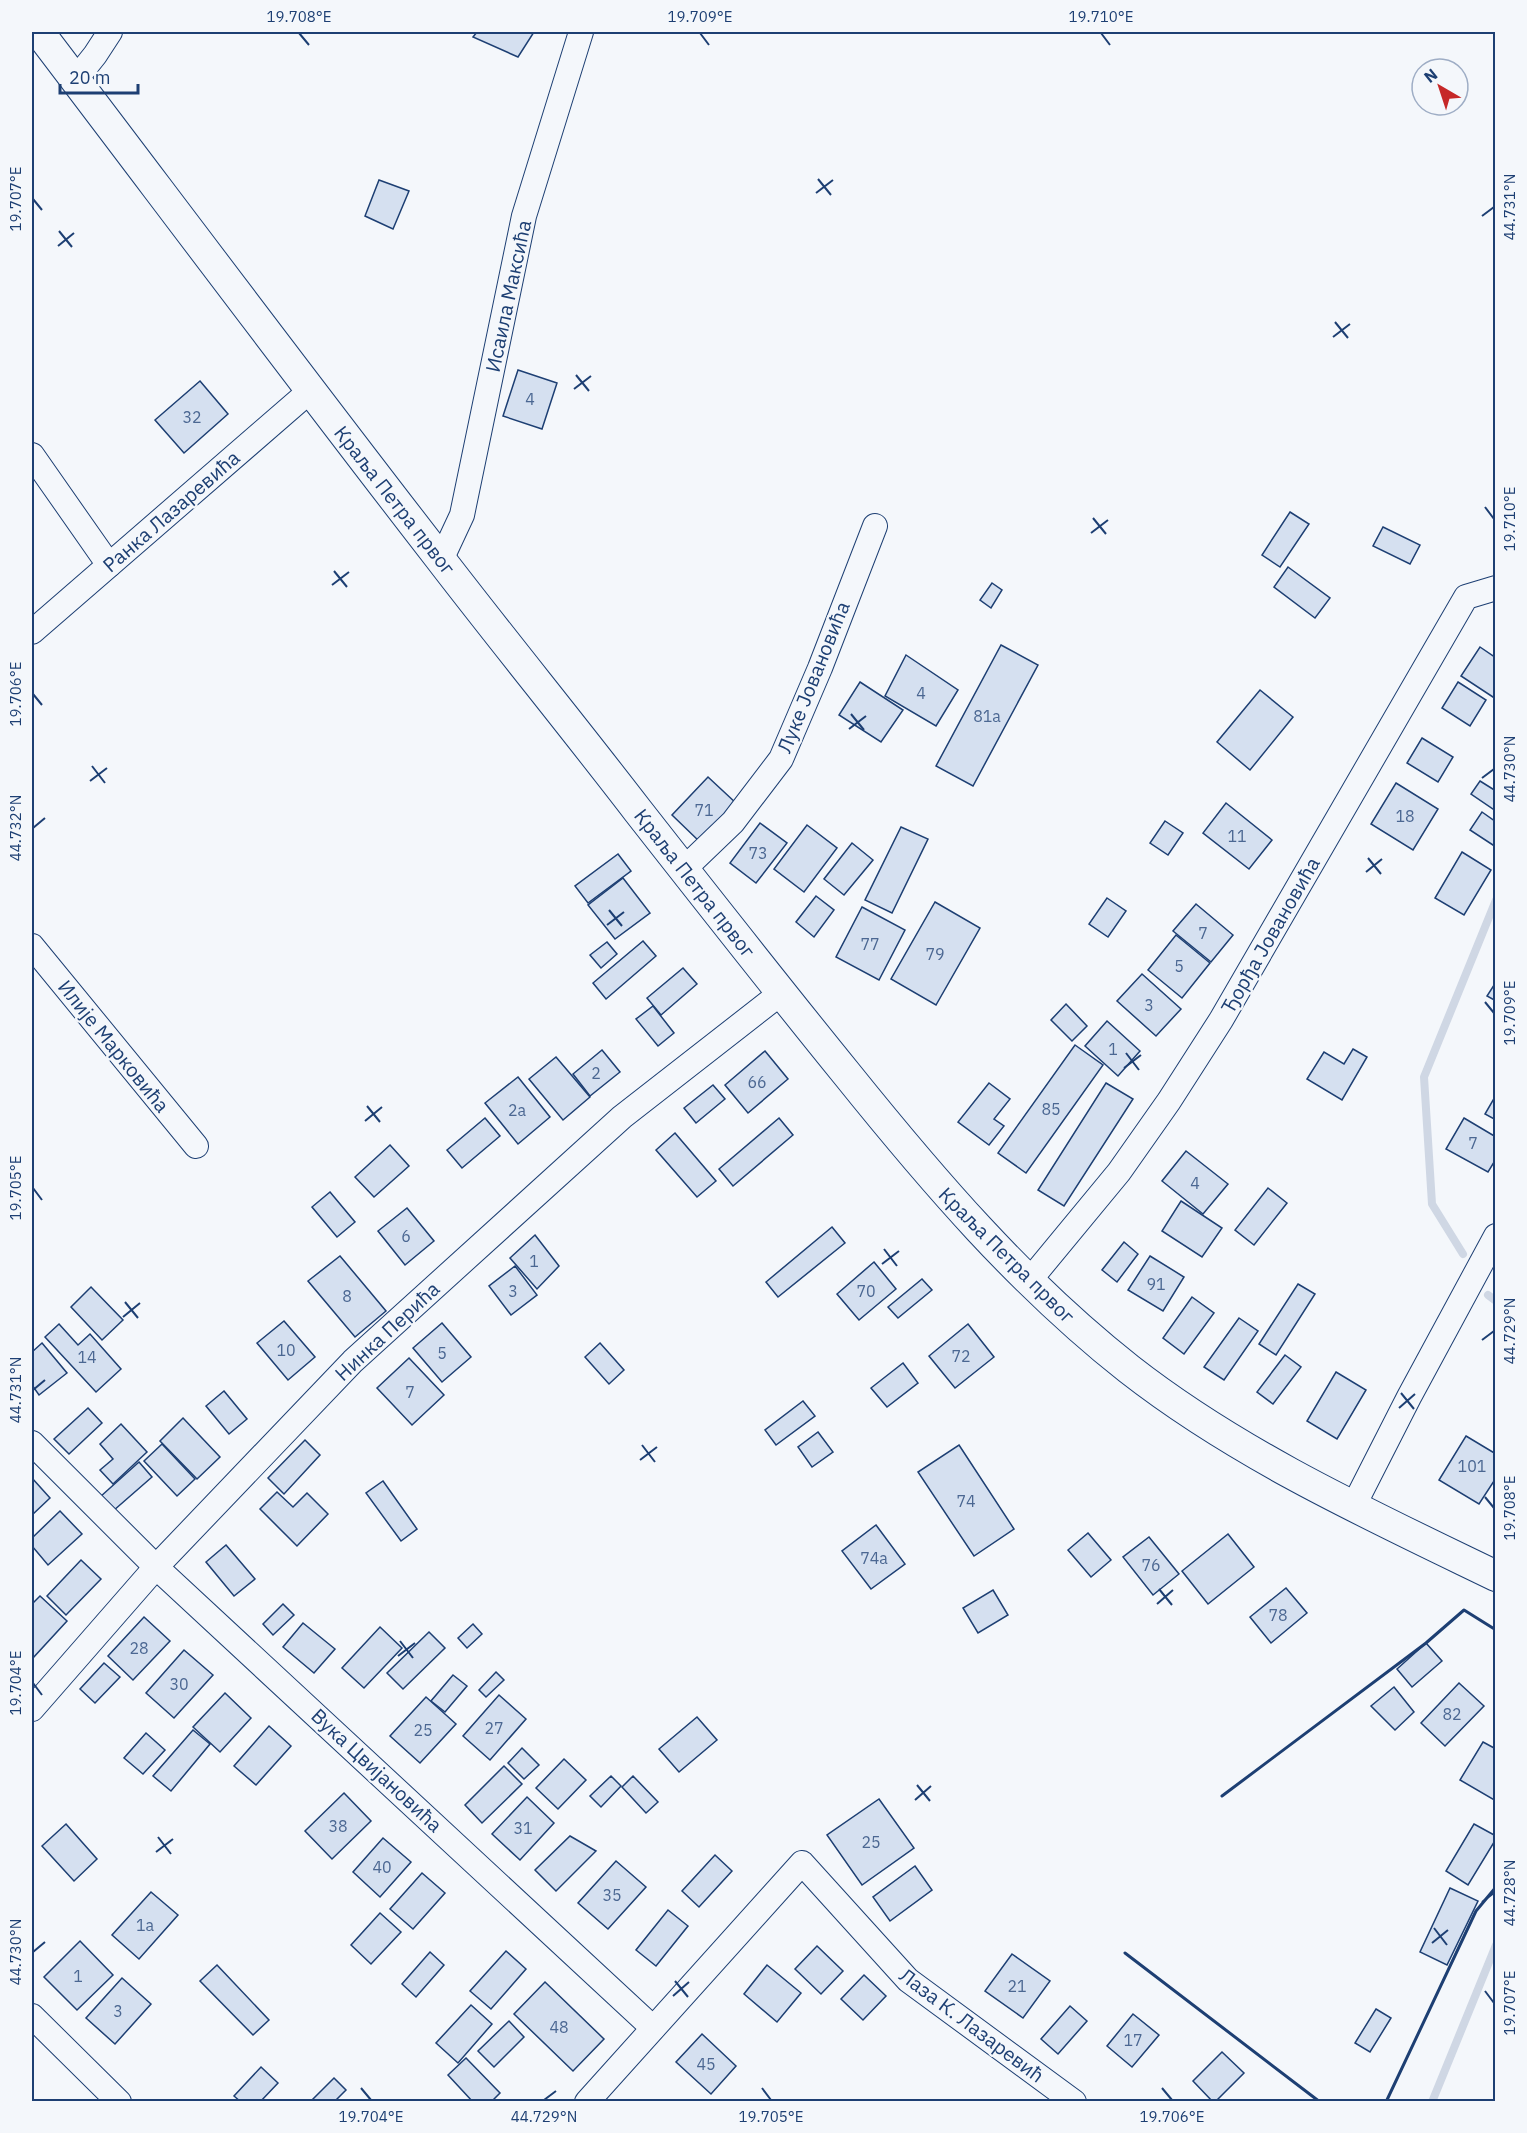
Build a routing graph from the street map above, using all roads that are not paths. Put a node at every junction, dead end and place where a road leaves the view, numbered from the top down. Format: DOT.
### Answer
graph roads {
  1 [pos="39,32"];
  2 [pos="110,32"];
  3 [pos="581,32"];
  4 [pos="75,80"];
  5 [pos="311,390"];
  6 [pos="32,455"];
  7 [pos="875,526"];
  8 [pos="441,560"];
  9 [pos="109,565"];
  10 [pos="1496,588"];
  11 [pos="32,632"];
  12 [pos="684,870"];
  13 [pos="32,946"];
  14 [pos="781,993"];
  15 [pos="196,1146"];
  16 [pos="1496,1236"];
  17 [pos="1029,1281"];
  18 [pos="32,1443"];
  19 [pos="1354,1506"];
  20 [pos="156,1567"];
  21 [pos="1496,1576"];
  22 [pos="32,1709"];
  23 [pos="32,2016"];
  24 [pos="653,2028"];
  25 [pos="119,2102"];
  26 [pos="587,2102"];
  27 [pos="1074,2102"];
  1 -- 4 [label="street, Краља Петра првог"];
  2 -- 4 [label="street"];
  3 -- 8 [label="street, Исаила Максића"];
  4 -- 5 [label="street, Краља Петра првог"];
  5 -- 8 [label="street, Краља Петра првог"];
  5 -- 9 [label="street, Ранка Лазаревића"];
  6 -- 9 [label="street"];
  7 -- 12 [label="street, Луке Јовановића"];
  8 -- 12 [label="street, Краља Петра првог"];
  9 -- 11 [label="street, Ранка Лазаревића"];
  10 -- 17 [label="street, Ђорђа Јовановића"];
  12 -- 14 [label="street, Краља Петра првог"];
  13 -- 15 [label="street, Илије Марковића"];
  14 -- 17 [label="street, Краља Петра првог"];
  14 -- 20 [label="street, Нинка Перића"];
  16 -- 19 [label="street"];
  17 -- 19 [label="street, Краља Петра првог"];
  18 -- 20 [label="street, Вука Цвијановића"];
  19 -- 21 [label="street, Краља Петра првог"];
  20 -- 22 [label="street, Нинка Перића"];
  20 -- 24 [label="street, Вука Цвијановића"];
  23 -- 25 [label="street"];
  24 -- 26 [label="street"];
  24 -- 27 [label="street, Лаза К. Лазаревић"];
}
